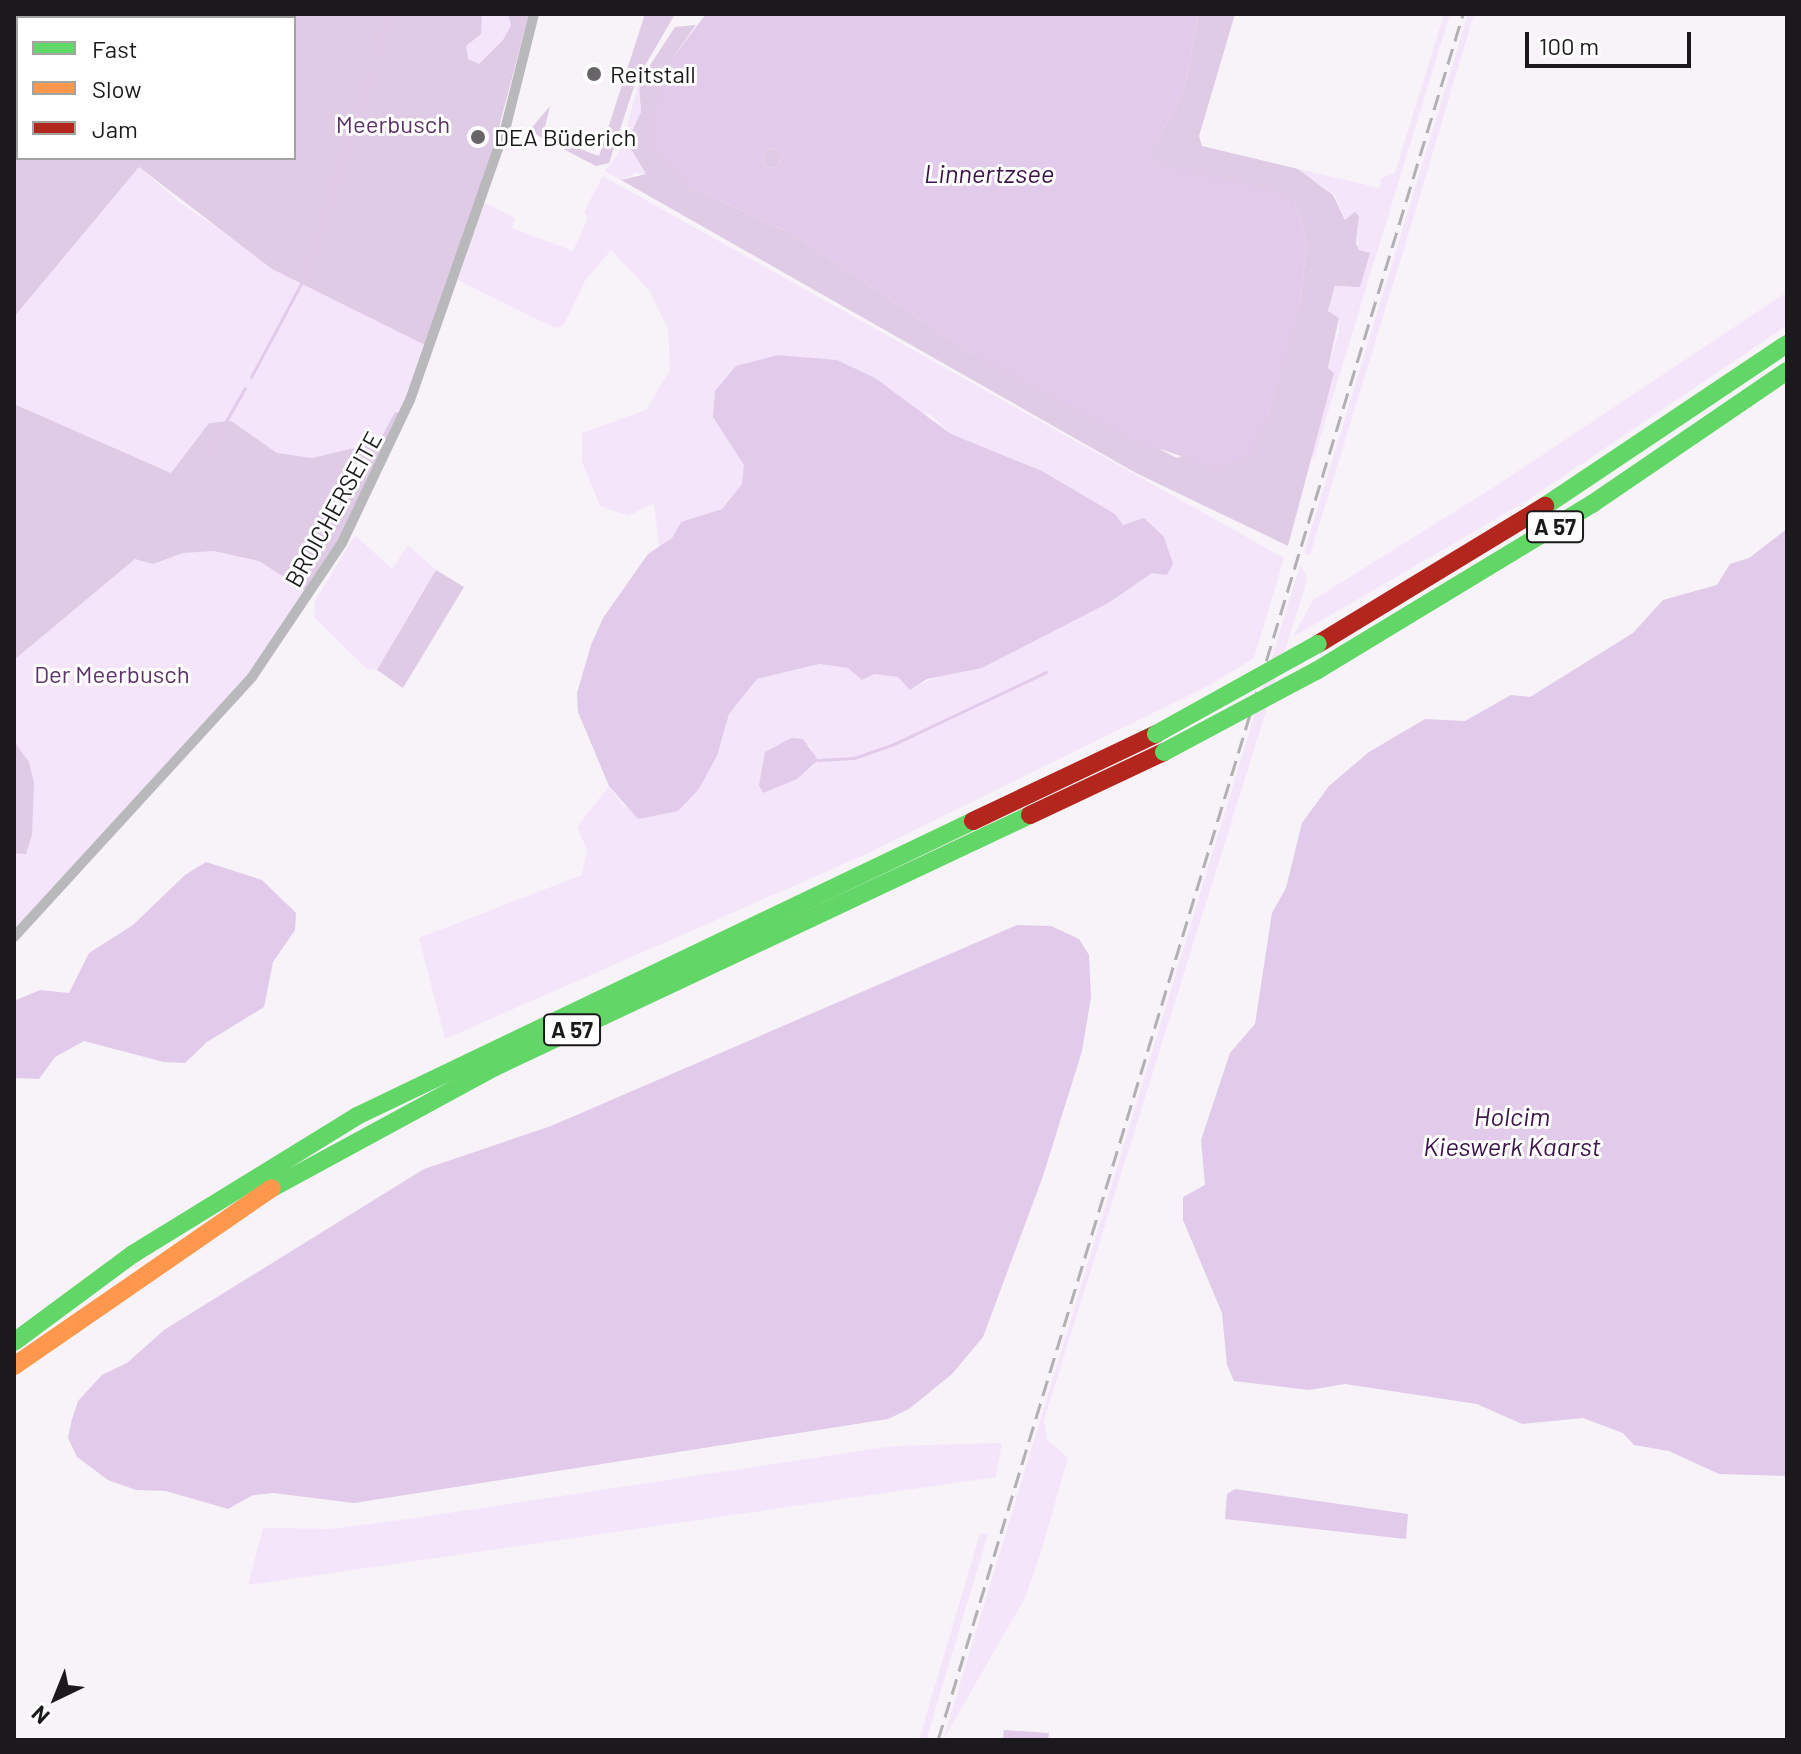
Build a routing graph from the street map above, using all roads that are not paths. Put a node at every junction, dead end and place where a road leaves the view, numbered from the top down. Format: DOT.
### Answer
graph roads {
  1 [pos="534,14"];
  2 [pos="1787,344"];
  3 [pos="1787,371"];
  4 [pos="14,937"];
  5 [pos="14,1342"];
  6 [pos="14,1366"];
  1 -- 4 [label="street, BROICHERSEITE"];
  2 -- 5 [label="highway, A 57, bridge"];
  3 -- 6 [label="highway, A 57, bridge"];
}
